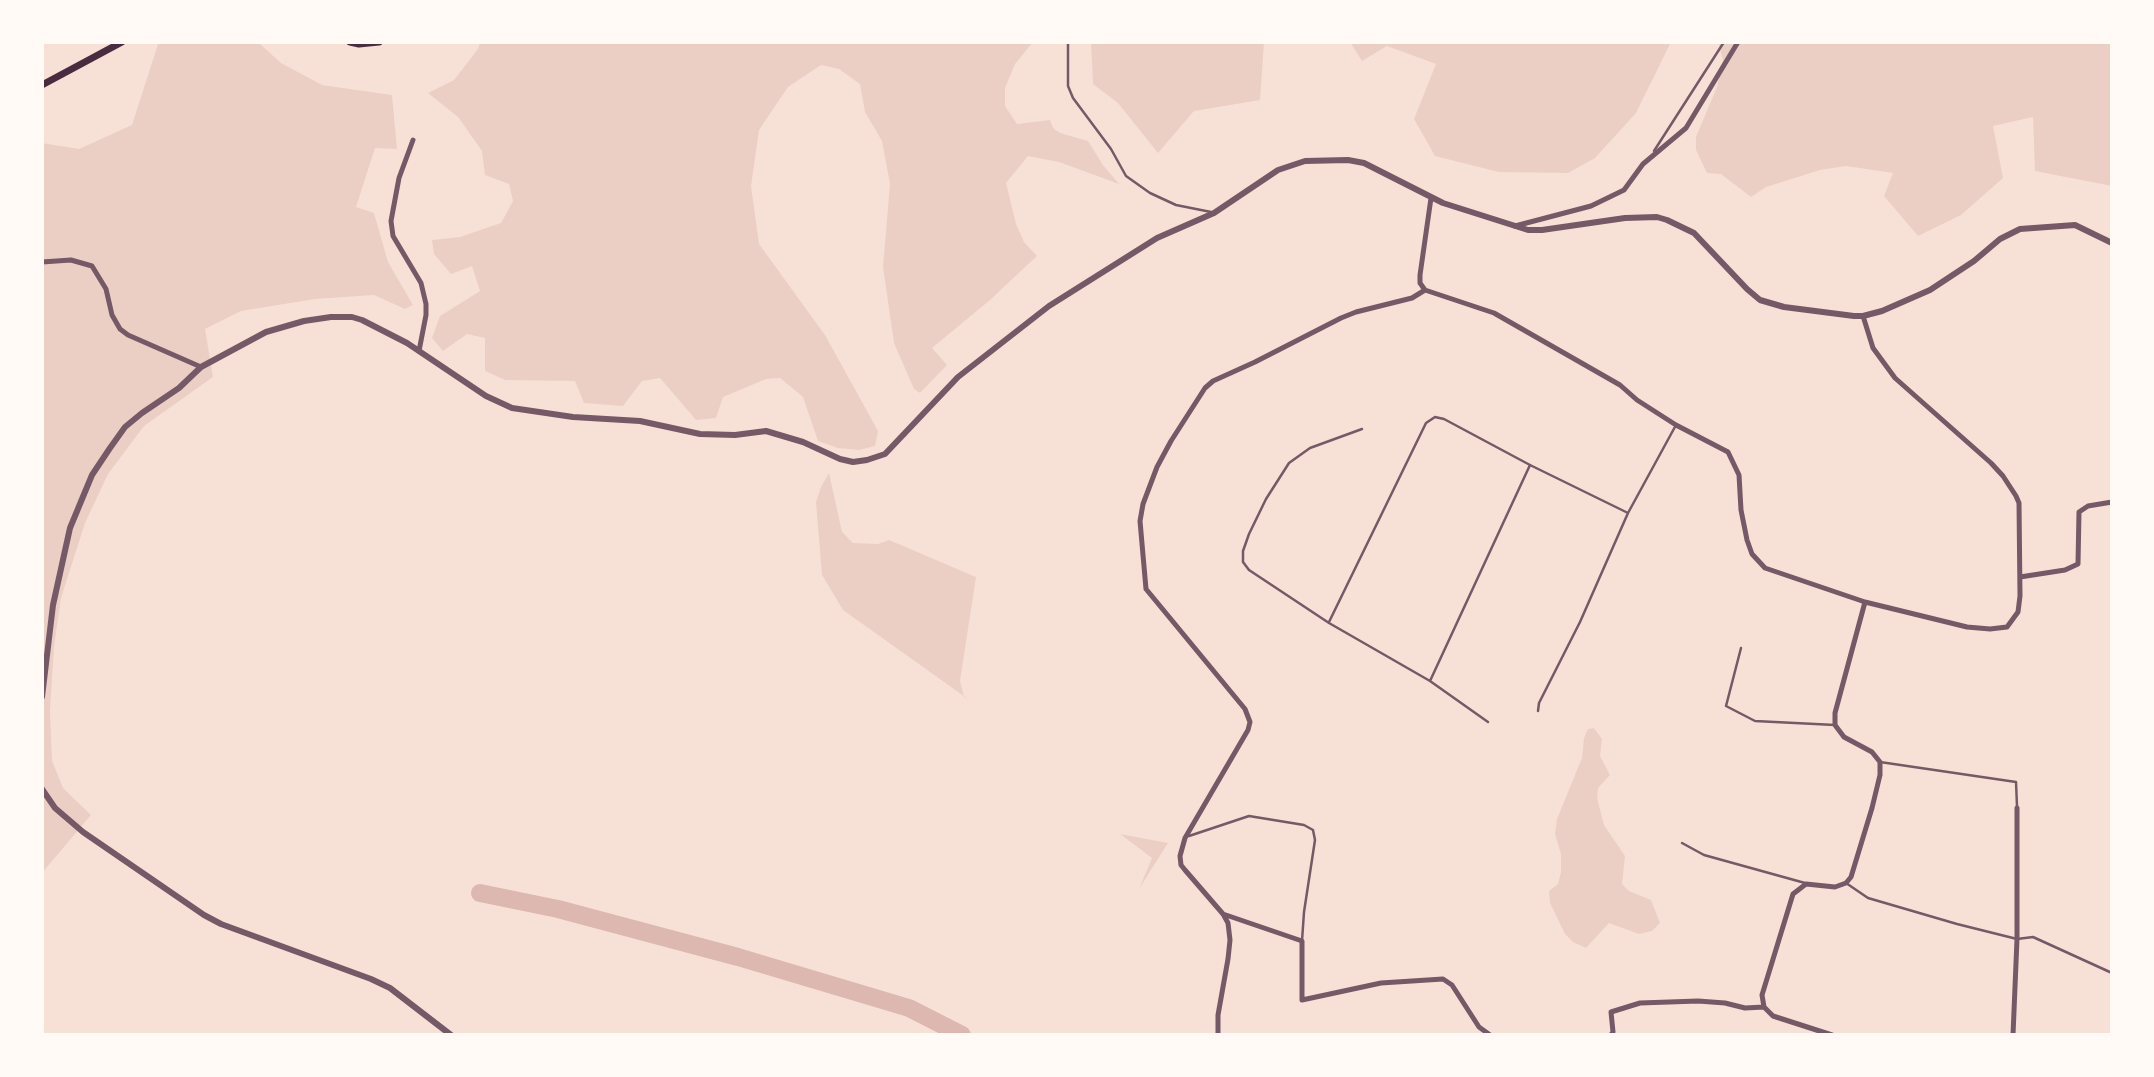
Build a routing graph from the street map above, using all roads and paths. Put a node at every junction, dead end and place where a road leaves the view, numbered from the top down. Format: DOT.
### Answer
graph roads {
  1 [pos="122,42"];
  2 [pos="350,42"];
  3 [pos="379,42"];
  4 [pos="1068,42"];
  5 [pos="1724,42"];
  6 [pos="1738,42"];
  7 [pos="42,85"];
  8 [pos="413,141"];
  9 [pos="1650,157"];
  10 [pos="1431,198"];
  11 [pos="1214,213"];
  12 [pos="1514,227"];
  13 [pos="2112,243"];
  14 [pos="42,262"];
  15 [pos="1425,290"];
  16 [pos="1863,316"];
  17 [pos="419,351"];
  18 [pos="201,367"];
  19 [pos="1676,425"];
  20 [pos="1362,429"];
  21 [pos="1530,465"];
  22 [pos="2112,502"];
  23 [pos="1628,513"];
  24 [pos="2020,577"];
  25 [pos="1865,602"];
  26 [pos="1329,623"];
  27 [pos="1741,648"];
  28 [pos="1430,681"];
  29 [pos="42,697"];
  30 [pos="1538,711"];
  31 [pos="1488,722"];
  32 [pos="1835,724"];
  33 [pos="1880,762"];
  34 [pos="42,789"];
  35 [pos="2017,808"];
  36 [pos="1185,838"];
  37 [pos="1682,843"];
  38 [pos="1846,883"];
  39 [pos="1806,884"];
  40 [pos="1223,914"];
  41 [pos="2017,939"];
  42 [pos="1302,941"];
  43 [pos="2112,973"];
  44 [pos="1764,1007"];
  45 [pos="1613,1034"];
  46 [pos="451,1035"];
  47 [pos="1218,1035"];
  48 [pos="1490,1035"];
  49 [pos="1832,1035"];
  50 [pos="2013,1035"];
  1 -- 7 [label="main road"];
  2 -- 3 [label="main road"];
  4 -- 11 [label="lane"];
  5 -- 9 [label="lane"];
  6 -- 9 [label="street"];
  8 -- 17 [label="street"];
  9 -- 12 [label="street"];
  10 -- 11 [label="street"];
  10 -- 12 [label="street"];
  10 -- 15 [label="street"];
  11 -- 17 [label="street"];
  12 -- 16 [label="street"];
  13 -- 16 [label="street"];
  14 -- 18 [label="street"];
  15 -- 19 [label="street"];
  15 -- 36 [label="street"];
  16 -- 24 [label="street"];
  17 -- 18 [label="street"];
  18 -- 29 [label="street"];
  19 -- 23 [label="lane"];
  19 -- 25 [label="street"];
  20 -- 26 [label="lane"];
  21 -- 23 [label="lane"];
  21 -- 26 [label="lane"];
  21 -- 28 [label="lane"];
  22 -- 24 [label="street"];
  23 -- 30 [label="lane"];
  24 -- 25 [label="street"];
  25 -- 32 [label="street"];
  26 -- 28 [label="lane"];
  27 -- 32 [label="lane"];
  28 -- 31 [label="lane"];
  32 -- 33 [label="street"];
  33 -- 35 [label="lane"];
  33 -- 38 [label="street"];
  34 -- 46 [label="street"];
  35 -- 41 [label="street"];
  36 -- 40 [label="street"];
  36 -- 42 [label="lane"];
  37 -- 39 [label="lane"];
  38 -- 39 [label="street"];
  38 -- 41 [label="lane"];
  39 -- 44 [label="street"];
  40 -- 42 [label="street"];
  40 -- 47 [label="street"];
  41 -- 43 [label="lane"];
  41 -- 50 [label="street"];
  42 -- 48 [label="street"];
  44 -- 45 [label="street"];
  44 -- 49 [label="street"];
}
